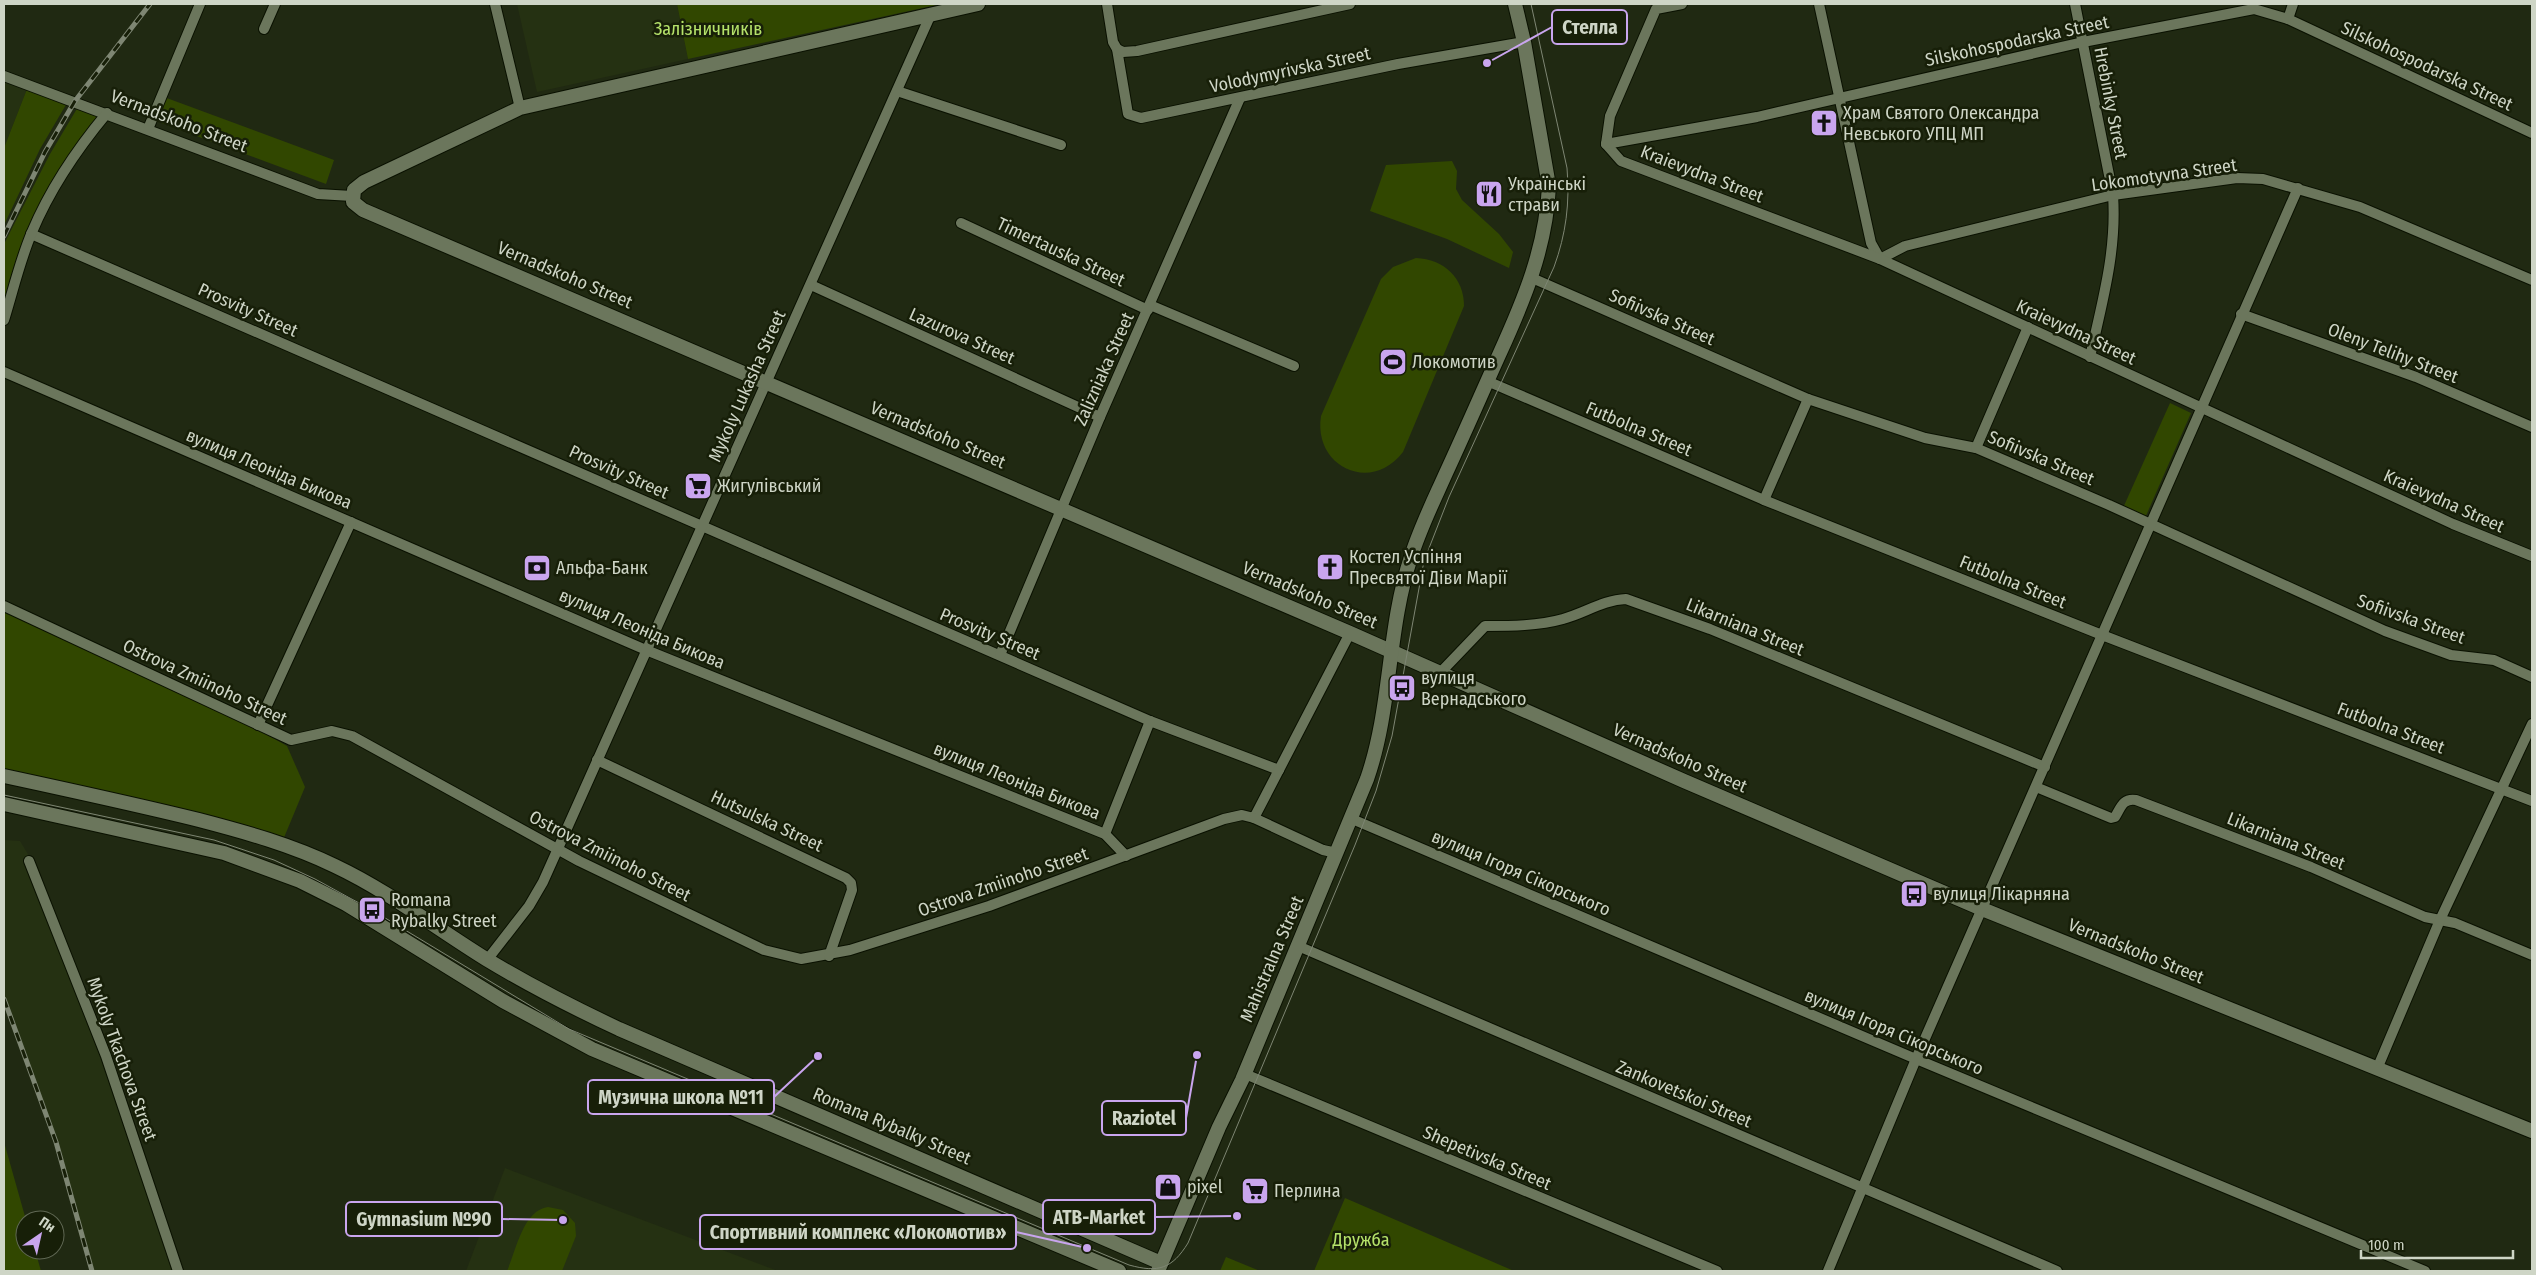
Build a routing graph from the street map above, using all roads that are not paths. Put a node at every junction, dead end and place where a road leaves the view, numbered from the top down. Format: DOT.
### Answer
graph roads {
  1 [pos="200,4"];
  2 [pos="275,4"];
  3 [pos="495,4"];
  4 [pos="978,4"];
  5 [pos="1107,4"];
  6 [pos="1350,4"];
  7 [pos="1515,4"];
  8 [pos="1682,4"];
  9 [pos="1819,4"];
  10 [pos="2075,4"];
  11 [pos="2293,4"];
  12 [pos="931,14"];
  13 [pos="2288,19"];
  14 [pos="264,29"];
  15 [pos="1524,42"];
  16 [pos="2083,42"];
  17 [pos="1117,48"];
  18 [pos="4,76"];
  19 [pos="897,91"];
  20 [pos="1840,97"];
  21 [pos="1240,98"];
  22 [pos="520,108"];
  23 [pos="107,114"];
  24 [pos="148,129"];
  25 [pos="2532,133"];
  26 [pos="1606,144"];
  27 [pos="1061,145"];
  28 [pos="2298,188"];
  29 [pos="2113,195"];
  30 [pos="352,196"];
  31 [pos="961,223"];
  32 [pos="31,234"];
  33 [pos="1880,259"];
  34 [pos="1532,278"];
  35 [pos="2532,280"];
  36 [pos="810,285"];
  37 [pos="1150,307"];
  38 [pos="2241,314"];
  39 [pos="4,320"];
  40 [pos="2028,328"];
  41 [pos="2090,357"];
  42 [pos="1294,366"];
  43 [pos="4,372"];
  44 [pos="1487,381"];
  45 [pos="766,382"];
  46 [pos="1808,399"];
  47 [pos="2201,408"];
  48 [pos="1100,417"];
  49 [pos="2532,427"];
  50 [pos="1976,448"];
  51 [pos="1764,500"];
  52 [pos="1061,509"];
  53 [pos="351,522"];
  54 [pos="2149,524"];
  55 [pos="702,526"];
  56 [pos="2532,556"];
  57 [pos="4,606"];
  58 [pos="1350,633"];
  59 [pos="2102,635"];
  60 [pos="646,650"];
  61 [pos="1391,651"];
  62 [pos="1000,655"];
  63 [pos="1440,673"];
  64 [pos="2532,676"];
  65 [pos="1150,721"];
  66 [pos="2532,724"];
  67 [pos="258,725"];
  68 [pos="597,760"];
  69 [pos="2045,767"];
  70 [pos="1279,770"];
  71 [pos="5,776"];
  72 [pos="2036,787"];
  73 [pos="2501,788"];
  74 [pos="2532,801"];
  75 [pos="4,804"];
  76 [pos="1254,818"];
  77 [pos="1352,818"];
  78 [pos="1105,834"];
  79 [pos="556,849"];
  80 [pos="1337,853"];
  81 [pos="1126,856"];
  82 [pos="29,861"];
  83 [pos="1982,909"];
  84 [pos="2440,920"];
  85 [pos="1298,946"];
  86 [pos="2532,955"];
  87 [pos="829,956"];
  88 [pos="487,960"];
  89 [pos="1916,1059"];
  90 [pos="2377,1070"];
  91 [pos="1245,1074"];
  92 [pos="2532,1131"];
  93 [pos="1862,1189"];
  94 [pos="1160,1267"];
  95 [pos="178,1271"];
  96 [pos="1119,1271"];
  97 [pos="1717,1271"];
  98 [pos="1828,1271"];
  99 [pos="2057,1271"];
  100 [pos="2425,1271"];
  1 -- 24 [label="street"];
  2 -- 14 [label="street"];
  3 -- 22 [label="street"];
  4 -- 12 [label="main road"];
  5 -- 17 [label="street, Volodymyrivska Street"];
  6 -- 17 [label="street"];
  7 -- 15 [label="main road, Mahistralna Street"];
  8 -- 26 [label="street"];
  9 -- 20 [label="street"];
  10 -- 16 [label="street, Hrebinky Street"];
  11 -- 13 [label="street"];
  12 -- 19 [label="street, Mykoly Lukasha Street"];
  12 -- 22 [label="main road"];
  13 -- 16 [label="street, Silskohospodarska Street"];
  13 -- 25 [label="street, Silskohospodarska Street"];
  15 -- 21 [label="street, Volodymyrivska Street"];
  15 -- 34 [label="main road, Mahistralna Street"];
  16 -- 20 [label="street, Silskohospodarska Street"];
  16 -- 29 [label="street, Hrebinky Street"];
  17 -- 21 [label="street, Volodymyrivska Street"];
  18 -- 23 [label="street, Vernadskoho Street"];
  19 -- 27 [label="street"];
  19 -- 36 [label="street, Mykoly Lukasha Street"];
  20 -- 26 [label="street, Silskohospodarska Street"];
  20 -- 33 [label="street"];
  21 -- 37 [label="street, Zalizniaka Street"];
  22 -- 30 [label="main road"];
  23 -- 24 [label="street, Vernadskoho Street"];
  23 -- 32 [label="street"];
  24 -- 30 [label="street, Vernadskoho Street"];
  26 -- 33 [label="street, Kraievydna Street"];
  28 -- 29 [label="street, Lokomotyvna Street"];
  28 -- 35 [label="street, Lokomotyvna Street"];
  28 -- 38 [label="street"];
  29 -- 33 [label="street, Lokomotyvna Street"];
  29 -- 41 [label="street, Hrebinky Street"];
  30 -- 45 [label="main road, Vernadskoho Street"];
  31 -- 37 [label="street, Timertauska Street"];
  32 -- 39 [label="street"];
  32 -- 55 [label="street, Prosvity Street"];
  33 -- 40 [label="street, Kraievydna Street"];
  34 -- 44 [label="main road, Mahistralna Street"];
  34 -- 46 [label="street, Sofiivska Street"];
  36 -- 45 [label="street, Mykoly Lukasha Street"];
  36 -- 48 [label="street, Lazurova Street"];
  37 -- 42 [label="street, Timertauska Street"];
  37 -- 48 [label="street, Zalizniaka Street"];
  38 -- 47 [label="street"];
  38 -- 49 [label="street, Oleny Telihy Street"];
  40 -- 41 [label="street, Kraievydna Street"];
  40 -- 50 [label="street"];
  41 -- 47 [label="street, Kraievydna Street"];
  43 -- 53 [label="street, вулиця Леоніда Бикова"];
  44 -- 51 [label="street, Futbolna Street"];
  44 -- 61 [label="main road, Mahistralna Street"];
  45 -- 52 [label="main road, Vernadskoho Street"];
  45 -- 55 [label="street, Mykoly Lukasha Street"];
  46 -- 50 [label="street, Sofiivska Street"];
  46 -- 51 [label="street"];
  47 -- 54 [label="street"];
  47 -- 56 [label="street, Kraievydna Street"];
  48 -- 52 [label="street, Zalizniaka Street"];
  50 -- 54 [label="street, Sofiivska Street"];
  51 -- 59 [label="street, Futbolna Street"];
  52 -- 58 [label="main road, Vernadskoho Street"];
  52 -- 62 [label="street, Zalizniaka Street"];
  53 -- 60 [label="street, вулиця Леоніда Бикова"];
  53 -- 67 [label="street"];
  54 -- 59 [label="street"];
  54 -- 64 [label="street, Sofiivska Street"];
  55 -- 60 [label="street, Mykoly Lukasha Street"];
  55 -- 62 [label="street, Prosvity Street"];
  57 -- 67 [label="street, Ostrova Zmiinoho Street"];
  58 -- 61 [label="main road, Vernadskoho Street"];
  58 -- 70 [label="street"];
  59 -- 69 [label="street"];
  59 -- 73 [label="street, Futbolna Street"];
  60 -- 68 [label="street, Mykoly Lukasha Street"];
  60 -- 78 [label="street, вулиця Леоніда Бикова"];
  61 -- 63 [label="main road, Vernadskoho Street"];
  61 -- 77 [label="main road, Mahistralna Street"];
  62 -- 65 [label="street, Prosvity Street"];
  63 -- 69 [label="street, Likarniana Street"];
  63 -- 83 [label="main road, Vernadskoho Street"];
  65 -- 70 [label="street, Prosvity Street"];
  65 -- 78 [label="street"];
  66 -- 73 [label="street"];
  67 -- 79 [label="street, Ostrova Zmiinoho Street"];
  68 -- 79 [label="street, Mykoly Lukasha Street"];
  68 -- 87 [label="street, Hutsulska Street"];
  69 -- 72 [label="street"];
  70 -- 76 [label="street"];
  71 -- 88 [label="main road, Romana Rybalky Street"];
  72 -- 83 [label="street"];
  72 -- 84 [label="street, Likarniana Street"];
  73 -- 74 [label="street, Futbolna Street"];
  73 -- 84 [label="street"];
  75 -- 96 [label="main road"];
  76 -- 80 [label="street"];
  76 -- 81 [label="street, Ostrova Zmiinoho Street"];
  77 -- 80 [label="main road, Mahistralna Street"];
  77 -- 89 [label="street, вулиця Ігоря Сікорського"];
  78 -- 81 [label="street, вулиця Леоніда Бикова"];
  79 -- 87 [label="street, Ostrova Zmiinoho Street"];
  79 -- 88 [label="street, Mykoly Lukasha Street"];
  80 -- 85 [label="main road, Mahistralna Street"];
  81 -- 87 [label="street, Ostrova Zmiinoho Street"];
  82 -- 95 [label="street, Mykoly Tkachova Street"];
  83 -- 89 [label="street"];
  83 -- 90 [label="main road, Vernadskoho Street"];
  84 -- 86 [label="street, Likarniana Street"];
  84 -- 90 [label="street"];
  85 -- 91 [label="main road, Mahistralna Street"];
  85 -- 93 [label="street, Zankovetskoi Street"];
  88 -- 94 [label="main road, Romana Rybalky Street"];
  89 -- 93 [label="street"];
  89 -- 100 [label="street, вулиця Ігоря Сікорського"];
  90 -- 92 [label="main road, Vernadskoho Street"];
  91 -- 94 [label="main road, Mahistralna Street"];
  91 -- 97 [label="street, Shepetivska Street"];
  93 -- 98 [label="street"];
  93 -- 99 [label="street, Zankovetskoi Street"];
}
